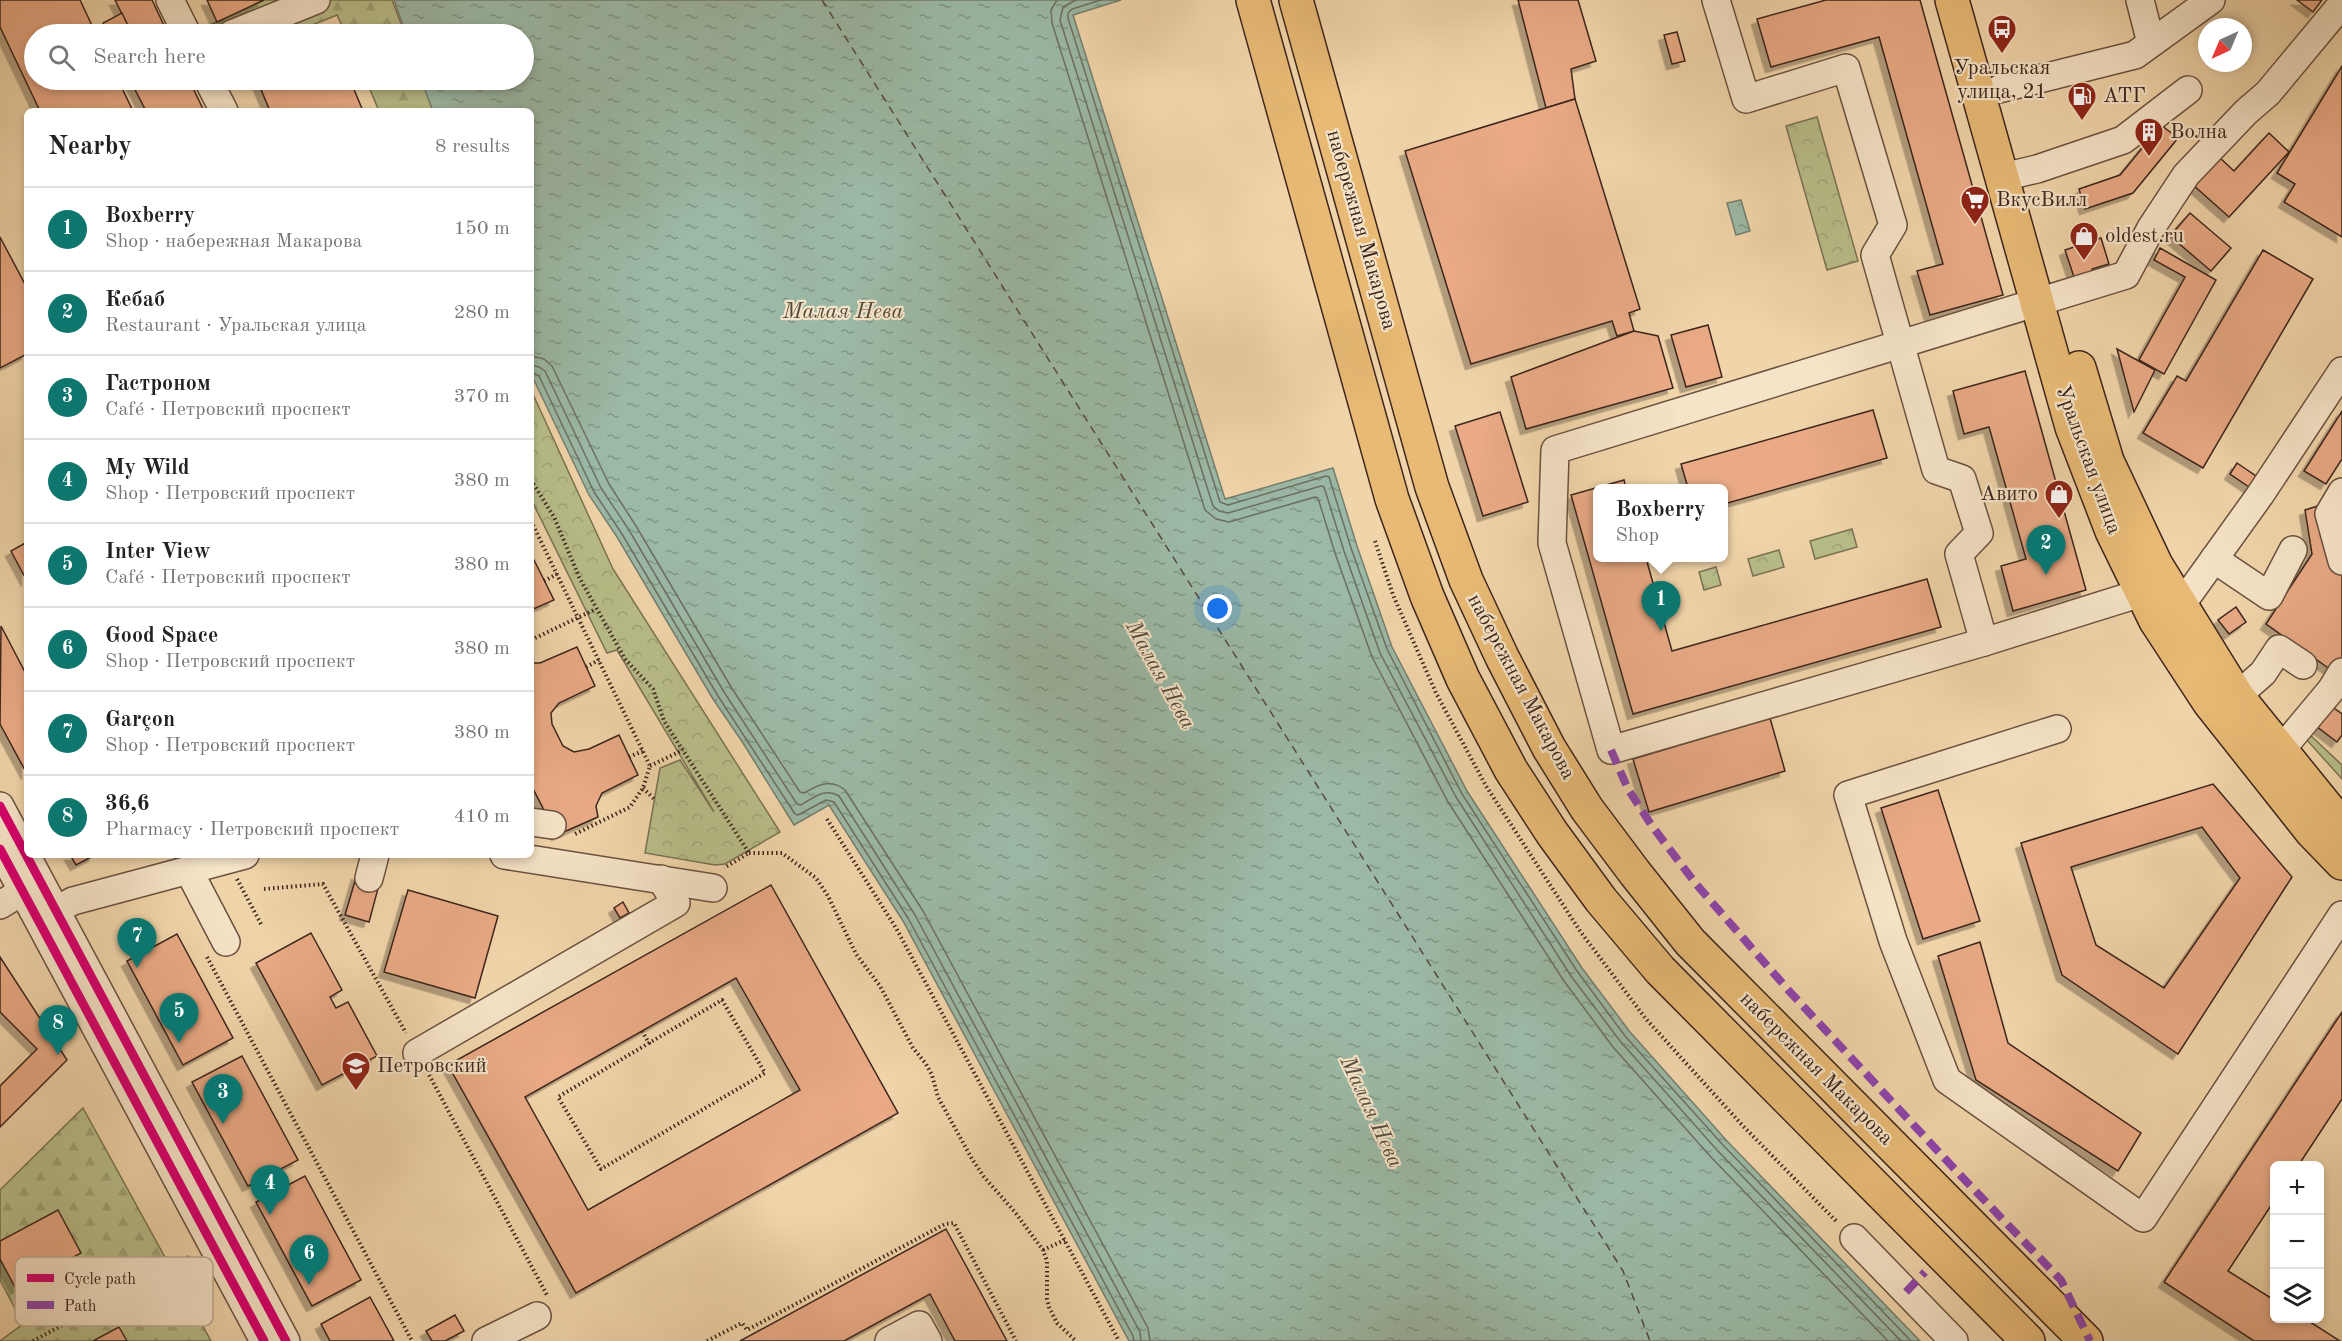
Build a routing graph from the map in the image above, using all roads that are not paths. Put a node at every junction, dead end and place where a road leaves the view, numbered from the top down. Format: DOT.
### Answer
graph roads {
  1 [pos="170,0"];
  2 [pos="316,0"];
  3 [pos="1252,0"];
  4 [pos="1296,0"];
  5 [pos="1716,0"];
  6 [pos="1952,0"];
  7 [pos="1973,0"];
  8 [pos="2140,0"];
  9 [pos="2211,0"];
  10 [pos="2342,4"];
  11 [pos="182,24"];
  12 [pos="257,24"];
  13 [pos="2151,44"];
  14 [pos="1999,89"];
  15 [pos="213,90"];
  16 [pos="2188,90"];
  17 [pos="222,108"];
  18 [pos="2012,175"];
  19 [pos="2048,298"];
  20 [pos="1900,344"];
  21 [pos="2342,371"];
  22 [pos="2342,492"];
  23 [pos="2293,550"];
  24 [pos="2214,559"];
  25 [pos="2342,561"];
  26 [pos="2161,600"];
  27 [pos="1984,642"];
  28 [pos="2303,665"];
  29 [pos="2338,689"];
  30 [pos="2237,696"];
  31 [pos="2057,729"];
  32 [pos="2280,751"];
  33 [pos="0,806"];
  34 [pos="2342,826"];
  35 [pos="0,849"];
  36 [pos="524,858"];
  37 [pos="2342,863"];
  38 [pos="240,865"];
  39 [pos="189,872"];
  40 [pos="661,879"];
  41 [pos="713,888"];
  42 [pos="11,898"];
  43 [pos="47,915"];
  44 [pos="2342,915"];
  45 [pos="216,948"];
  46 [pos="417,1053"];
  47 [pos="218,1233"];
  48 [pos="1854,1238"];
  49 [pos="529,1327"];
  50 [pos="264,1341"];
  51 [pos="286,1341"];
  52 [pos="486,1341"];
  53 [pos="889,1341"];
  54 [pos="928,1341"];
  55 [pos="1954,1341"];
  56 [pos="2028,1341"];
  57 [pos="2086,1341"];
  1 -- 11 [label="street"];
  2 -- 12 [label="street"];
  3 -- 56 [label="main road, набережная Макарова"];
  4 -- 57 [label="main road, набережная Макарова"];
  5 -- 20 [label="street"];
  6 -- 18 [label="main road, Уральская улица"];
  7 -- 14 [label="main road, Уральская улица"];
  8 -- 13 [label="street"];
  9 -- 13 [label="street"];
  10 -- 19 [label="street"];
  13 -- 14 [label="street"];
  14 -- 18 [label="main road, Уральская улица"];
  15 -- 17 [label="street"];
  16 -- 18 [label="street"];
  18 -- 19 [label="main road, Уральская улица"];
  19 -- 20 [label="street"];
  19 -- 26 [label="main road, Уральская улица"];
  20 -- 27 [label="street"];
  20 -- 27 [label="street"];
  21 -- 24 [label="street"];
  22 -- 25 [label="street"];
  23 -- 24 [label="street"];
  24 -- 26 [label="street"];
  26 -- 27 [label="street"];
  26 -- 30 [label="main road, Уральская улица"];
  26 -- 37 [label="main road, Уральская улица"];
  28 -- 30 [label="street"];
  29 -- 32 [label="street"];
  30 -- 32 [label="main road, Уральская улица"];
  31 -- 44 [label="street"];
  32 -- 34 [label="main road, Уральская улица"];
  33 -- 43 [label="street"];
  35 -- 42 [label="street"];
  36 -- 40 [label="street"];
  38 -- 39 [label="street"];
  39 -- 43 [label="street"];
  39 -- 45 [label="street"];
  40 -- 41 [label="street"];
  40 -- 46 [label="street"];
  42 -- 43 [label="street"];
  43 -- 47 [label="street"];
  47 -- 50 [label="street"];
  47 -- 51 [label="street"];
  48 -- 55 [label="street"];
  49 -- 52 [label="street"];
  53 -- 54 [label="street"];
}
